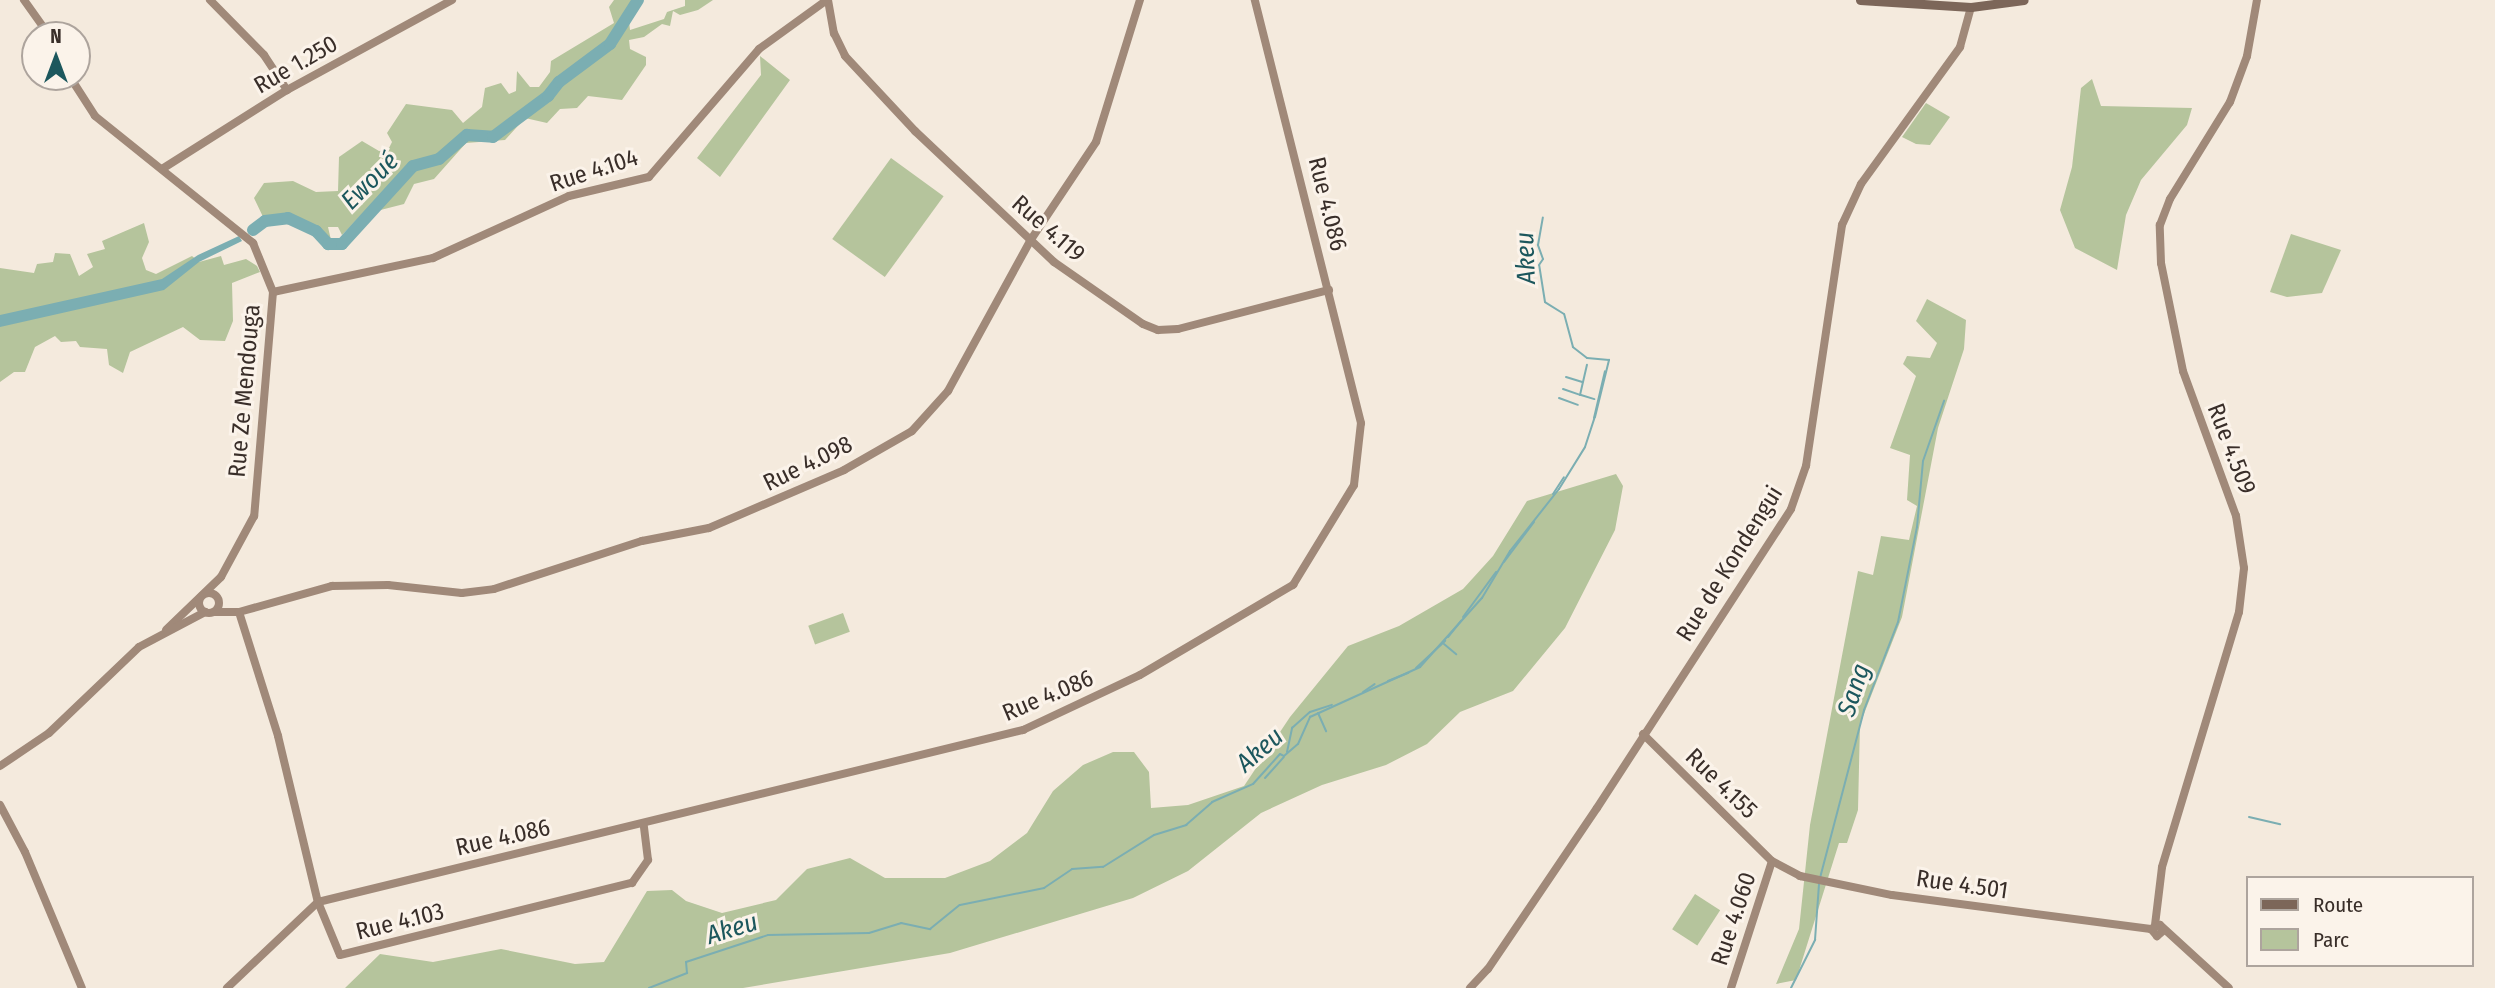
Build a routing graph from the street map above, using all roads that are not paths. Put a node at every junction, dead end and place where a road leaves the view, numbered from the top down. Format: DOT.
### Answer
graph roads {
  1 [pos="24,0"];
  2 [pos="210,0"];
  3 [pos="452,0"];
  4 [pos="827,0"];
  5 [pos="1140,0"];
  6 [pos="1255,0"];
  7 [pos="1860,0"];
  8 [pos="2024,0"];
  9 [pos="2257,0"];
  10 [pos="1971,7"];
  11 [pos="39,21"];
  12 [pos="287,90"];
  13 [pos="79,91"];
  14 [pos="162,169"];
  15 [pos="1030,241"];
  16 [pos="1329,290"];
  17 [pos="273,292"];
  18 [pos="221,577"];
  19 [pos="201,597"];
  20 [pos="214,607"];
  21 [pos="239,612"];
  22 [pos="166,630"];
  23 [pos="1643,734"];
  24 [pos="0,766"];
  25 [pos="0,805"];
  26 [pos="644,825"];
  27 [pos="1772,861"];
  28 [pos="318,902"];
  29 [pos="2153,927"];
  30 [pos="82,988"];
  31 [pos="227,988"];
  32 [pos="1470,988"];
  33 [pos="1731,988"];
  34 [pos="2229,988"];
  1 -- 11 [label="street"];
  2 -- 12 [label="street"];
  3 -- 12 [label="street, Rue 1.250"];
  4 -- 15 [label="street, Rue 4.119"];
  4 -- 17 [label="street, Rue 4.104"];
  5 -- 15 [label="street, Rue 4.098"];
  6 -- 16 [label="street, Rue 4.086"];
  7 -- 10 [label="main road"];
  8 -- 10 [label="main road"];
  9 -- 29 [label="street, Rue 4.509"];
  10 -- 23 [label="street, Rue de Kondengui"];
  12 -- 14 [label="street, Rue 1.250"];
  13 -- 14 [label="street, Rue Ze Mendouga"];
  14 -- 17 [label="street, Rue Ze Mendouga"];
  15 -- 16 [label="street, Rue 4.119"];
  15 -- 21 [label="street, Rue 4.098"];
  16 -- 26 [label="street, Rue 4.086"];
  17 -- 18 [label="street, Rue Ze Mendouga"];
  18 -- 19 [label="street, Rue Ze Mendouga"];
  18 -- 20 [label="street, Rue Ze Mendouga"];
  19 -- 20 [label="street"];
  19 -- 20 [label="street"];
  19 -- 22 [label="street, Rue Ze Mendouga"];
  20 -- 21 [label="street"];
  20 -- 22 [label="street, Rue Ze Mendouga"];
  21 -- 28 [label="street, Rue 4.103"];
  22 -- 24 [label="street, Rue Ze Mendouga"];
  23 -- 27 [label="street, Rue 4.155"];
  23 -- 32 [label="street, Rue de Kondengui"];
  25 -- 30 [label="street"];
  26 -- 28 [label="street, Rue 4.086"];
  26 -- 28 [label="street, Rue 4.103"];
  27 -- 29 [label="street, Rue 4.501"];
  27 -- 33 [label="street, Rue 4.060"];
  28 -- 31 [label="street"];
  29 -- 34 [label="street, Rue 4.501"];
}
